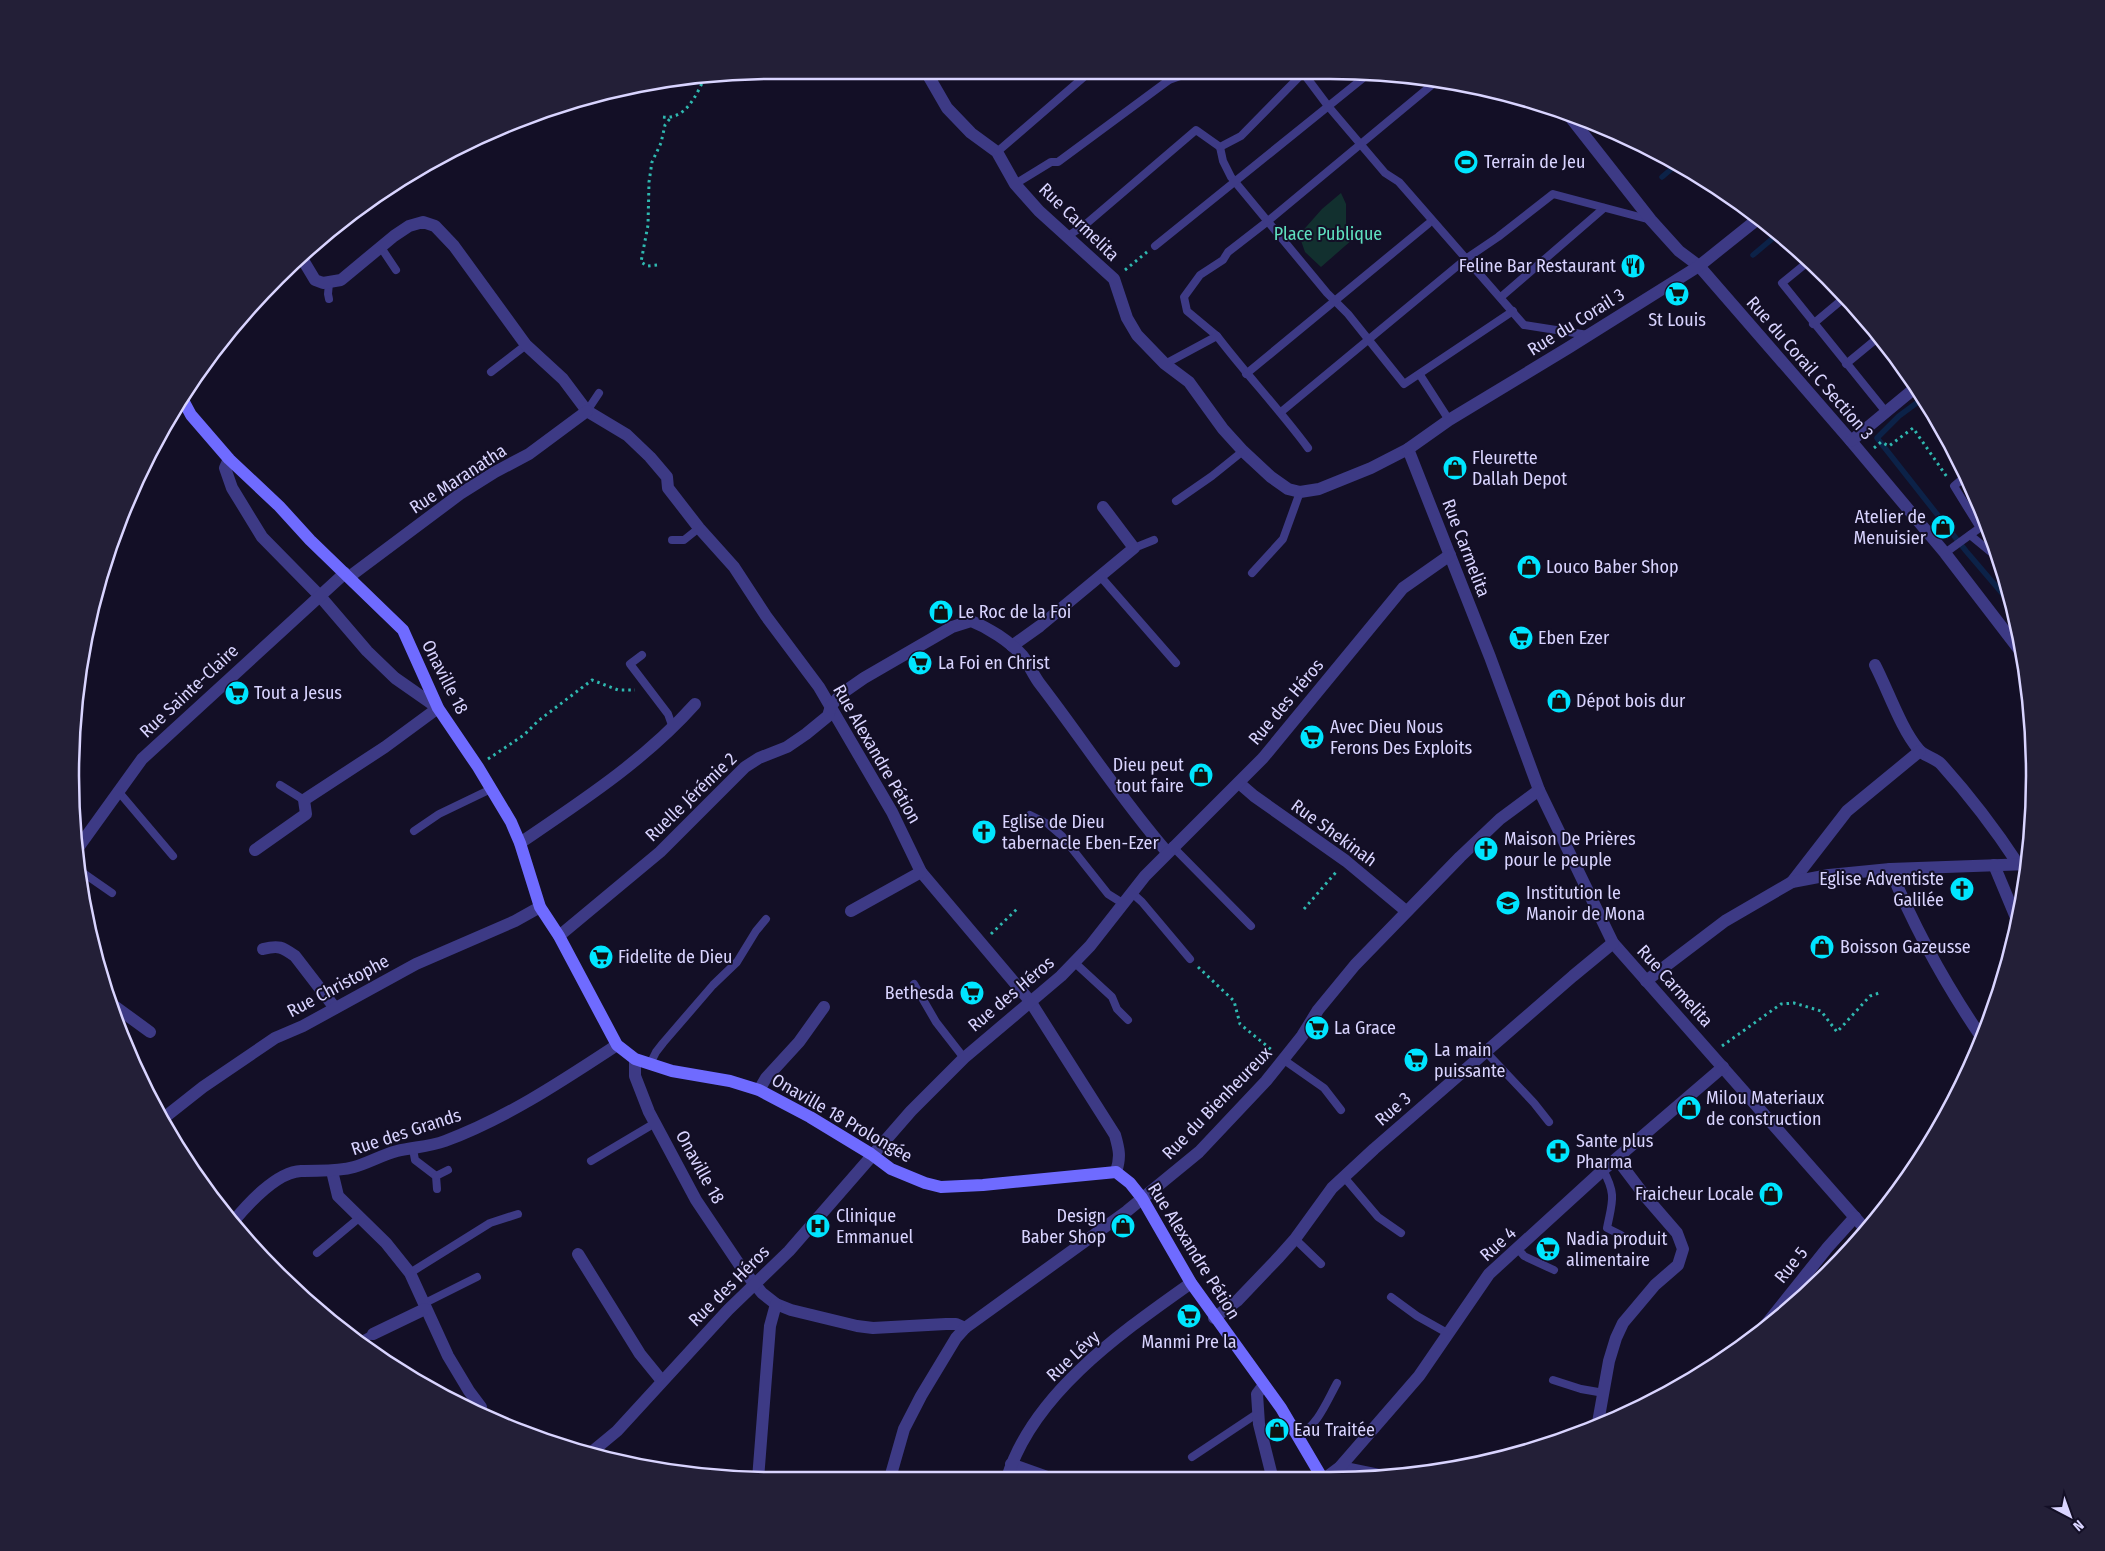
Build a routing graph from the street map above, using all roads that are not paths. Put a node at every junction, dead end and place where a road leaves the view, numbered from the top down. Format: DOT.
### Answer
graph roads {
  1 [pos="932,79"];
  2 [pos="1082,79"];
  3 [pos="1294,79"];
  4 [pos="1307,79"];
  5 [pos="1169,80"];
  6 [pos="1361,80"];
  7 [pos="1430,87"];
  8 [pos="1328,106"];
  9 [pos="1576,125"];
  10 [pos="1361,145"];
  11 [pos="1220,147"];
  12 [pos="997,152"];
  13 [pos="1235,181"];
  14 [pos="1015,184"];
  15 [pos="1604,208"];
  16 [pos="1650,220"];
  17 [pos="1268,221"];
  18 [pos="1753,223"];
  19 [pos="1428,224"];
  20 [pos="1068,236"];
  21 [pos="380,246"];
  22 [pos="1155,246"];
  23 [pos="1467,258"];
  24 [pos="305,263"];
  25 [pos="1699,266"];
  26 [pos="1803,266"];
  27 [pos="396,270"];
  28 [pos="329,283"];
  29 [pos="1501,297"];
  30 [pos="329,299"];
  31 [pos="1335,302"];
  32 [pos="1840,302"];
  33 [pos="1513,311"];
  34 [pos="1813,324"];
  35 [pos="1588,335"];
  36 [pos="1217,336"];
  37 [pos="1368,340"];
  38 [pos="1874,341"];
  39 [pos="526,345"];
  40 [pos="1165,364"];
  41 [pos="1846,364"];
  42 [pos="491,372"];
  43 [pos="1246,374"];
  44 [pos="1420,375"];
  45 [pos="1911,391"];
  46 [pos="599,393"];
  47 [pos="186,405"];
  48 [pos="587,411"];
  49 [pos="1281,412"];
  50 [pos="1886,412"];
  51 [pos="1449,420"];
  52 [pos="1851,441"];
  53 [pos="1308,448"];
  54 [pos="1408,449"];
  55 [pos="1242,451"];
  56 [pos="229,459"];
  57 [pos="1960,481"];
  58 [pos="1300,492"];
  59 [pos="1176,501"];
  60 [pos="1103,506"];
  61 [pos="1976,518"];
  62 [pos="700,528"];
  63 [pos="1980,528"];
  64 [pos="1970,535"];
  65 [pos="672,540"];
  66 [pos="1154,540"];
  67 [pos="1134,548"];
  68 [pos="1988,550"];
  69 [pos="1945,553"];
  70 [pos="1450,555"];
  71 [pos="1252,573"];
  72 [pos="347,575"];
  73 [pos="1100,576"];
  74 [pos="319,595"];
  75 [pos="2013,642"];
  76 [pos="1012,646"];
  77 [pos="642,655"];
  78 [pos="1176,663"];
  79 [pos="1875,664"];
  80 [pos="695,704"];
  81 [pos="831,706"];
  82 [pos="438,708"];
  83 [pos="673,728"];
  84 [pos="1920,751"];
  85 [pos="1239,784"];
  86 [pos="280,785"];
  87 [pos="490,789"];
  88 [pos="1539,790"];
  89 [pos="118,791"];
  90 [pos="304,800"];
  91 [pos="1030,815"];
  92 [pos="414,831"];
  93 [pos="82,843"];
  94 [pos="520,843"];
  95 [pos="1170,849"];
  96 [pos="255,850"];
  97 [pos="173,856"];
  98 [pos="2021,860"];
  99 [pos="2020,864"];
  100 [pos="1994,865"];
  101 [pos="1890,869"];
  102 [pos="921,872"];
  103 [pos="86,876"];
  104 [pos="1792,882"];
  105 [pos="1132,893"];
  106 [pos="112,894"];
  107 [pos="1124,904"];
  108 [pos="540,908"];
  109 [pos="851,911"];
  110 [pos="1406,911"];
  111 [pos="2013,911"];
  112 [pos="766,919"];
  113 [pos="1251,926"];
  114 [pos="559,936"];
  115 [pos="1613,943"];
  116 [pos="263,949"];
  117 [pos="1190,959"];
  118 [pos="1074,962"];
  119 [pos="1646,981"];
  120 [pos="914,984"];
  121 [pos="1030,1000"];
  122 [pos="824,1007"];
  123 [pos="335,1008"];
  124 [pos="120,1010"];
  125 [pos="1128,1020"];
  126 [pos="1977,1031"];
  127 [pos="150,1032"];
  128 [pos="618,1045"];
  129 [pos="1486,1052"];
  130 [pos="964,1058"];
  131 [pos="635,1059"];
  132 [pos="1284,1060"];
  133 [pos="650,1064"];
  134 [pos="1723,1066"];
  135 [pos="759,1090"];
  136 [pos="1341,1110"];
  137 [pos="167,1115"];
  138 [pos="1549,1122"];
  139 [pos="655,1123"];
  140 [pos="413,1149"];
  141 [pos="871,1154"];
  142 [pos="1617,1159"];
  143 [pos="591,1161"];
  144 [pos="448,1170"];
  145 [pos="1603,1170"];
  146 [pos="332,1171"];
  147 [pos="1116,1172"];
  148 [pos="436,1176"];
  149 [pos="1344,1178"];
  150 [pos="437,1189"];
  151 [pos="1142,1198"];
  152 [pos="518,1214"];
  153 [pos="237,1217"];
  154 [pos="1855,1217"];
  155 [pos="359,1218"];
  156 [pos="1862,1225"];
  157 [pos="1401,1233"];
  158 [pos="1621,1235"];
  159 [pos="1295,1239"];
  160 [pos="1518,1249"];
  161 [pos="317,1253"];
  162 [pos="578,1254"];
  163 [pos="1321,1264"];
  164 [pos="1554,1270"];
  165 [pos="410,1273"];
  166 [pos="477,1277"];
  167 [pos="1191,1283"];
  168 [pos="755,1284"];
  169 [pos="1391,1297"];
  170 [pos="776,1304"];
  171 [pos="1781,1305"];
  172 [pos="424,1307"];
  173 [pos="1214,1318"];
  174 [pos="965,1328"];
  175 [pos="373,1334"];
  176 [pos="1449,1334"];
  177 [pos="365,1338"];
  178 [pos="1553,1380"];
  179 [pos="662,1381"];
  180 [pos="1337,1384"];
  181 [pos="1264,1386"];
  182 [pos="1604,1392"];
  183 [pos="480,1406"];
  184 [pos="1258,1413"];
  185 [pos="1599,1418"];
  186 [pos="1298,1436"];
  187 [pos="595,1449"];
  188 [pos="1192,1457"];
  189 [pos="1011,1464"];
  190 [pos="1340,1467"];
  191 [pos="1361,1471"];
  192 [pos="759,1472"];
  193 [pos="892,1472"];
  194 [pos="1009,1472"];
  195 [pos="1033,1472"];
  196 [pos="1271,1472"];
  197 [pos="1319,1472"];
  198 [pos="1333,1472"];
  1 -- 12 [label="street, Rue Carmelita"];
  2 -- 12 [label="lane"];
  3 -- 11 [label="lane"];
  4 -- 8 [label="lane"];
  5 -- 14 [label="lane"];
  6 -- 8 [label="lane"];
  7 -- 10 [label="lane"];
  8 -- 10 [label="lane"];
  8 -- 13 [label="lane"];
  9 -- 16 [label="street, Rue du Corail C Section 3"];
  10 -- 17 [label="lane"];
  10 -- 23 [label="lane"];
  11 -- 13 [label="lane"];
  11 -- 20 [label="lane"];
  12 -- 14 [label="street, Rue Carmelita"];
  13 -- 17 [label="lane"];
  13 -- 22 [label="lane"];
  14 -- 20 [label="street, Rue Carmelita"];
  15 -- 16 [label="lane"];
  15 -- 23 [label="lane"];
  15 -- 29 [label="lane"];
  16 -- 25 [label="street, Rue du Corail C Section 3"];
  17 -- 31 [label="lane"];
  17 -- 36 [label="lane"];
  18 -- 25 [label="street, Rue du Corail 3"];
  19 -- 31 [label="lane"];
  20 -- 40 [label="street, Rue Carmelita"];
  21 -- 27 [label="lane"];
  21 -- 28 [label="street, Rue Alexandre Pétion"];
  21 -- 39 [label="street, Rue Alexandre Pétion"];
  23 -- 29 [label="lane"];
  23 -- 37 [label="lane"];
  24 -- 28 [label="street"];
  25 -- 35 [label="street, Rue du Corail 3"];
  25 -- 52 [label="street, Rue du Corail C Section 3"];
  26 -- 34 [label="lane"];
  28 -- 30 [label="lane"];
  29 -- 33 [label="lane"];
  31 -- 37 [label="lane"];
  31 -- 43 [label="lane"];
  32 -- 34 [label="lane"];
  33 -- 35 [label="lane"];
  33 -- 44 [label="lane"];
  34 -- 41 [label="lane"];
  35 -- 51 [label="street, Rue du Corail 3"];
  36 -- 40 [label="lane"];
  36 -- 43 [label="lane"];
  37 -- 44 [label="lane"];
  37 -- 49 [label="lane"];
  38 -- 41 [label="lane"];
  39 -- 42 [label="lane"];
  39 -- 48 [label="street, Rue Alexandre Pétion"];
  40 -- 55 [label="street, Rue Carmelita"];
  41 -- 50 [label="lane"];
  43 -- 49 [label="lane"];
  44 -- 51 [label="lane"];
  45 -- 50 [label="street"];
  46 -- 48 [label="lane"];
  47 -- 56 [label="street, Onaville 18"];
  48 -- 62 [label="street, Rue Alexandre Pétion"];
  48 -- 72 [label="street, Rue Maranatha"];
  49 -- 53 [label="lane"];
  50 -- 52 [label="street"];
  51 -- 54 [label="street, Rue du Corail 3"];
  52 -- 69 [label="street, Rue du Corail C Section 3"];
  54 -- 58 [label="street"];
  54 -- 70 [label="street, Rue Carmelita"];
  55 -- 58 [label="street, Rue Carmelita"];
  55 -- 59 [label="lane"];
  56 -- 72 [label="street, Onaville 18"];
  56 -- 74 [label="street"];
  57 -- 61 [label="lane"];
  58 -- 71 [label="lane"];
  60 -- 67 [label="street"];
  62 -- 65 [label="lane"];
  62 -- 81 [label="street, Rue Alexandre Pétion"];
  63 -- 64 [label="lane"];
  64 -- 68 [label="lane"];
  64 -- 69 [label="lane"];
  66 -- 67 [label="lane"];
  67 -- 73 [label="street"];
  69 -- 75 [label="street, Rue du Corail C Section 3"];
  70 -- 85 [label="street, Rue des Héros"];
  70 -- 88 [label="street, Rue Carmelita"];
  72 -- 74 [label="street, Rue Sainte-Claire"];
  72 -- 82 [label="street, Onaville 18"];
  73 -- 76 [label="street"];
  73 -- 78 [label="lane"];
  74 -- 82 [label="street"];
  74 -- 89 [label="street, Rue Sainte-Claire"];
  76 -- 81 [label="street, Ruelle Jérémie 2"];
  76 -- 95 [label="street, Ruelle Jérémie 2"];
  77 -- 83 [label="lane"];
  79 -- 84 [label="street"];
  80 -- 83 [label="street"];
  81 -- 102 [label="street, Rue Alexandre Pétion"];
  81 -- 114 [label="street, Ruelle Jérémie 2"];
  82 -- 87 [label="street, Onaville 18"];
  82 -- 90 [label="street"];
  83 -- 94 [label="street"];
  84 -- 98 [label="street"];
  84 -- 104 [label="street"];
  85 -- 95 [label="street, Rue des Héros"];
  85 -- 110 [label="street, Rue Shekinah"];
  86 -- 90 [label="lane"];
  87 -- 92 [label="lane"];
  87 -- 94 [label="street, Onaville 18"];
  88 -- 110 [label="street, Rue du Bienheureux"];
  88 -- 115 [label="street, Rue Carmelita"];
  89 -- 93 [label="street, Rue Sainte-Claire"];
  89 -- 97 [label="lane"];
  90 -- 96 [label="street"];
  91 -- 107 [label="lane"];
  94 -- 108 [label="street, Onaville 18"];
  95 -- 105 [label="street, Rue des Héros"];
  95 -- 113 [label="lane"];
  99 -- 100 [label="street"];
  100 -- 101 [label="street"];
  100 -- 111 [label="street"];
  101 -- 104 [label="street"];
  101 -- 126 [label="street"];
  102 -- 109 [label="street"];
  102 -- 121 [label="street, Rue Alexandre Pétion"];
  103 -- 106 [label="lane"];
  104 -- 119 [label="street"];
  105 -- 107 [label="street, Rue des Héros"];
  105 -- 117 [label="lane"];
  107 -- 118 [label="street, Rue des Héros"];
  108 -- 114 [label="street, Onaville 18"];
  108 -- 123 [label="street, Rue Christophe"];
  110 -- 132 [label="street, Rue du Bienheureux"];
  112 -- 133 [label="lane"];
  114 -- 128 [label="street, Onaville 18"];
  115 -- 119 [label="street, Rue Carmelita"];
  115 -- 129 [label="street, Rue 3"];
  116 -- 123 [label="street"];
  118 -- 121 [label="street, Rue des Héros"];
  118 -- 125 [label="lane"];
  119 -- 134 [label="street, Rue Carmelita"];
  120 -- 130 [label="lane"];
  121 -- 130 [label="street, Rue des Héros"];
  121 -- 147 [label="street, Rue Alexandre Pétion"];
  122 -- 135 [label="street"];
  123 -- 137 [label="street, Rue Christophe"];
  124 -- 127 [label="street"];
  128 -- 131 [label="street, Onaville 18 Prolongée"];
  128 -- 140 [label="street, Rue des Grands"];
  129 -- 138 [label="lane"];
  129 -- 149 [label="street, Rue 3"];
  130 -- 141 [label="street, Rue des Héros"];
  131 -- 133 [label="street, Onaville 18 Prolongée"];
  131 -- 139 [label="street, Onaville 18"];
  132 -- 136 [label="lane"];
  132 -- 151 [label="street, Rue du Bienheureux"];
  133 -- 135 [label="street, Onaville 18 Prolongée"];
  134 -- 142 [label="street, Rue 4"];
  134 -- 154 [label="street, Rue Carmelita"];
  135 -- 141 [label="street, Onaville 18 Prolongée"];
  139 -- 143 [label="lane"];
  139 -- 168 [label="street, Onaville 18"];
  140 -- 146 [label="street, Rue des Grands"];
  140 -- 148 [label="lane"];
  141 -- 147 [label="street, Onaville 18 Prolongée"];
  141 -- 168 [label="street, Rue des Héros"];
  142 -- 145 [label="street, Rue 4"];
  142 -- 182 [label="street"];
  144 -- 148 [label="lane"];
  145 -- 158 [label="lane"];
  145 -- 160 [label="street, Rue 4"];
  146 -- 153 [label="street, Rue des Grands"];
  146 -- 155 [label="street"];
  147 -- 151 [label="street, Rue Alexandre Pétion"];
  148 -- 150 [label="lane"];
  149 -- 157 [label="lane"];
  149 -- 159 [label="street, Rue 3"];
  151 -- 167 [label="street, Rue Alexandre Pétion"];
  151 -- 174 [label="street, Rue du Bienheureux"];
  152 -- 165 [label="lane"];
  154 -- 156 [label="street, Rue Carmelita"];
  154 -- 171 [label="street, Rue 5"];
  155 -- 161 [label="lane"];
  155 -- 165 [label="street"];
  159 -- 163 [label="lane"];
  159 -- 173 [label="street, Rue 3"];
  160 -- 164 [label="lane"];
  160 -- 176 [label="street, Rue 4"];
  162 -- 179 [label="street"];
  165 -- 172 [label="street"];
  166 -- 172 [label="lane"];
  167 -- 173 [label="street, Rue Alexandre Pétion"];
  167 -- 189 [label="street, Rue Lévy"];
  168 -- 170 [label="street, Onaville 18"];
  168 -- 179 [label="street, Rue des Héros"];
  169 -- 176 [label="lane"];
  170 -- 174 [label="street"];
  170 -- 192 [label="street"];
  172 -- 175 [label="street"];
  172 -- 183 [label="street"];
  173 -- 181 [label="street, Rue Alexandre Pétion"];
  174 -- 193 [label="street, Rue du Bienheureux"];
  175 -- 177 [label="lane"];
  176 -- 190 [label="street, Rue 4"];
  178 -- 182 [label="lane"];
  179 -- 187 [label="street, Rue des Héros"];
  180 -- 186 [label="lane"];
  181 -- 184 [label="street"];
  181 -- 186 [label="street, Rue Alexandre Pétion"];
  182 -- 185 [label="street"];
  184 -- 188 [label="lane"];
  184 -- 196 [label="street"];
  186 -- 197 [label="street, Rue Alexandre Pétion"];
  189 -- 194 [label="street, Rue Lévy"];
  189 -- 195 [label="street"];
  190 -- 191 [label="street"];
  190 -- 198 [label="street, Rue 4"];
}
